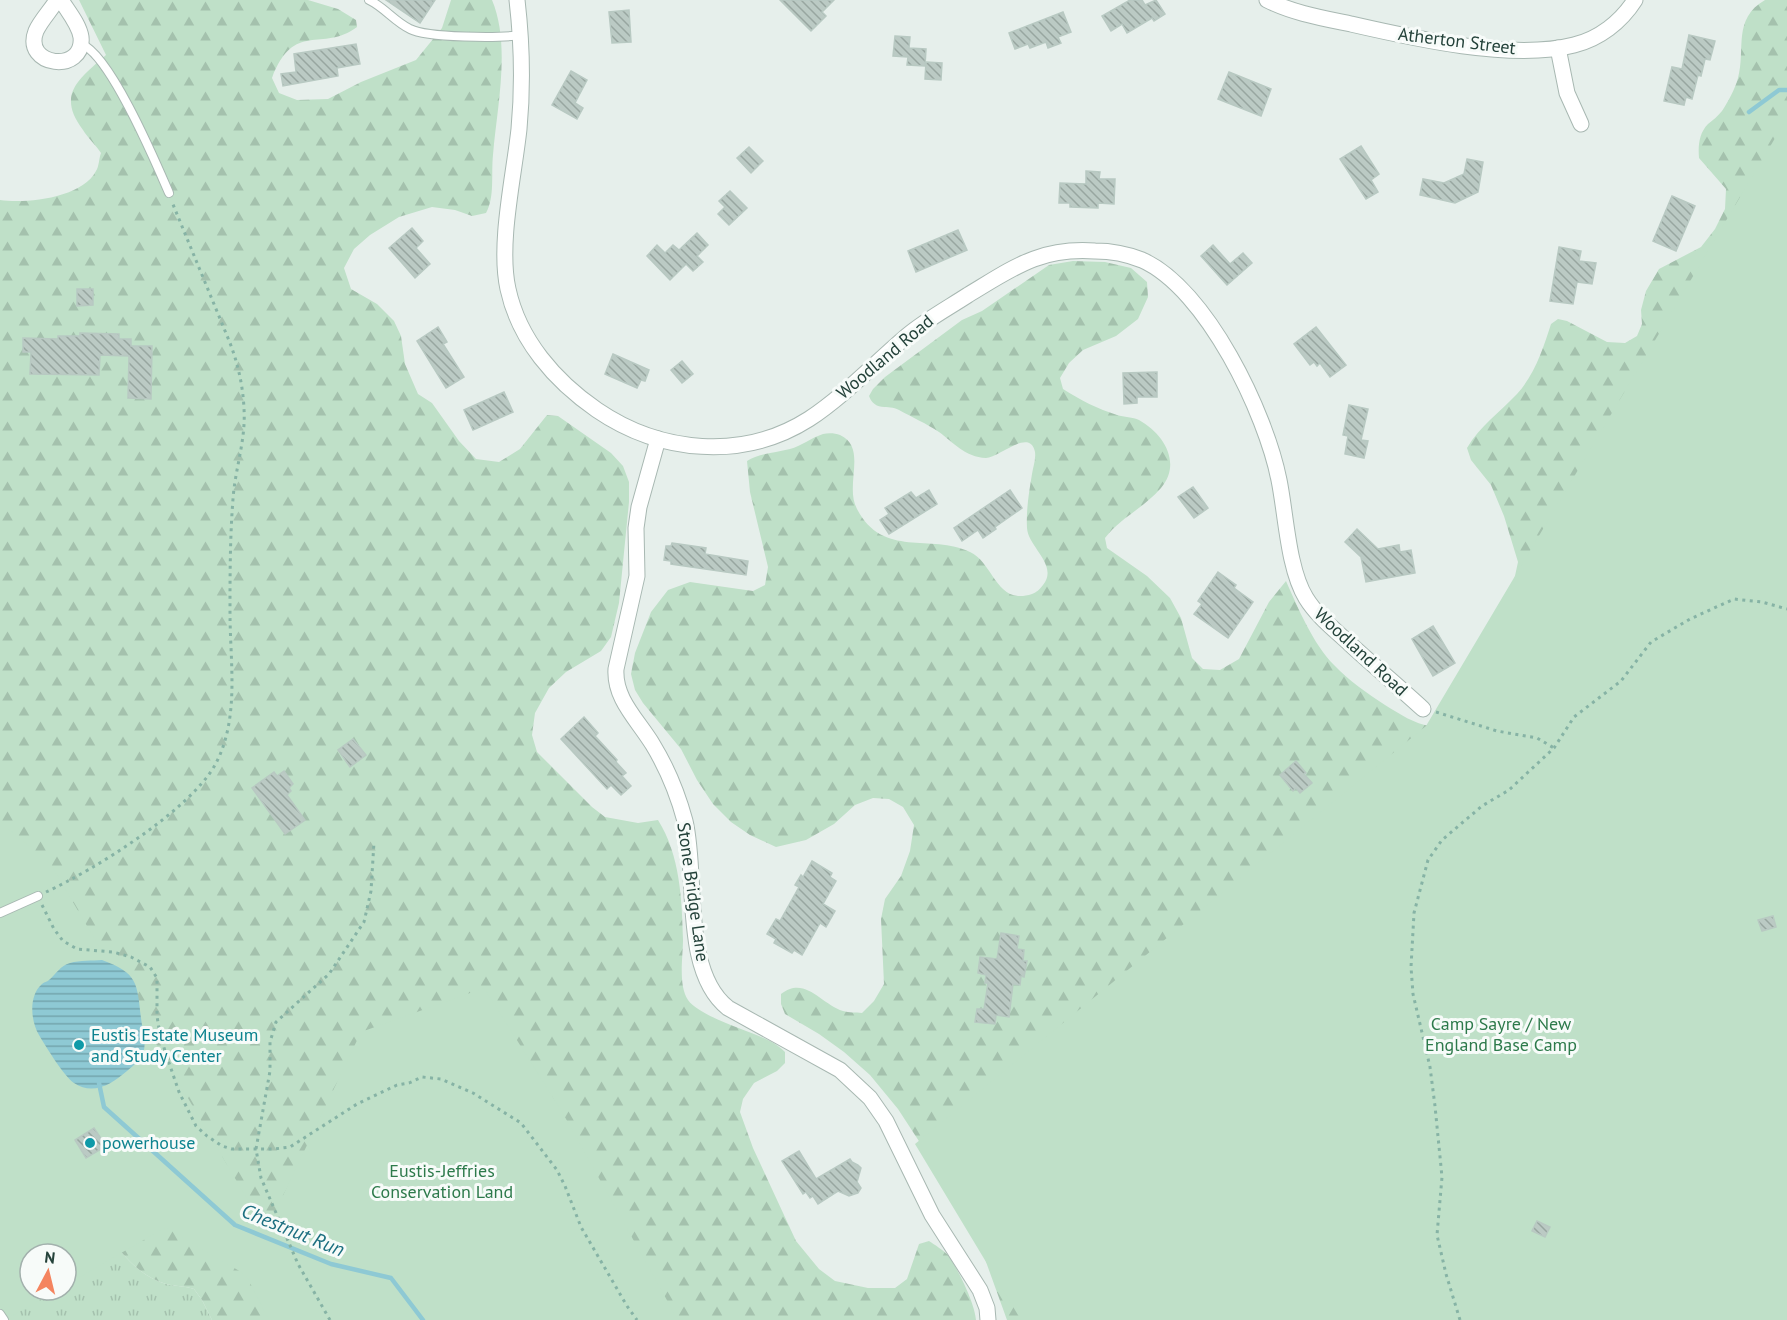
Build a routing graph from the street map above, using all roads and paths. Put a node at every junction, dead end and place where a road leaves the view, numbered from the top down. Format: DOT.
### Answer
graph roads {
  1 [pos="59,0"];
  2 [pos="369,0"];
  3 [pos="517,0"];
  4 [pos="1267,0"];
  5 [pos="1635,0"];
  6 [pos="521,35"];
  7 [pos="81,44"];
  8 [pos="1558,48"];
  9 [pos="1581,124"];
  10 [pos="169,193"];
  11 [pos="658,439"];
  12 [pos="1787,609"];
  13 [pos="1423,709"];
  14 [pos="1554,748"];
  15 [pos="374,842"];
  16 [pos="38,896"];
  17 [pos="0,914"];
  18 [pos="256,1149"];
  19 [pos="0,1314"];
  20 [pos="4,1320"];
  21 [pos="330,1320"];
  22 [pos="637,1320"];
  23 [pos="988,1320"];
  24 [pos="1460,1320"];
  1 -- 7 [label="street"];
  1 -- 7 [label="street"];
  2 -- 6 [label="lane"];
  3 -- 6 [label="street, Woodland Road"];
  4 -- 8 [label="street, Atherton Street"];
  5 -- 8 [label="street, Atherton Street"];
  6 -- 11 [label="street, Woodland Road"];
  7 -- 10 [label="lane"];
  8 -- 9 [label="street"];
  10 -- 16 [label="path"];
  11 -- 13 [label="street, Woodland Road"];
  11 -- 23 [label="street, Stone Bridge Lane"];
  12 -- 14 [label="path"];
  13 -- 14 [label="path"];
  14 -- 24 [label="path"];
  15 -- 18 [label="path"];
  16 -- 17 [label="lane"];
  16 -- 18 [label="path"];
  18 -- 21 [label="path"];
  18 -- 22 [label="path"];
  19 -- 20 [label="lane"];
}
